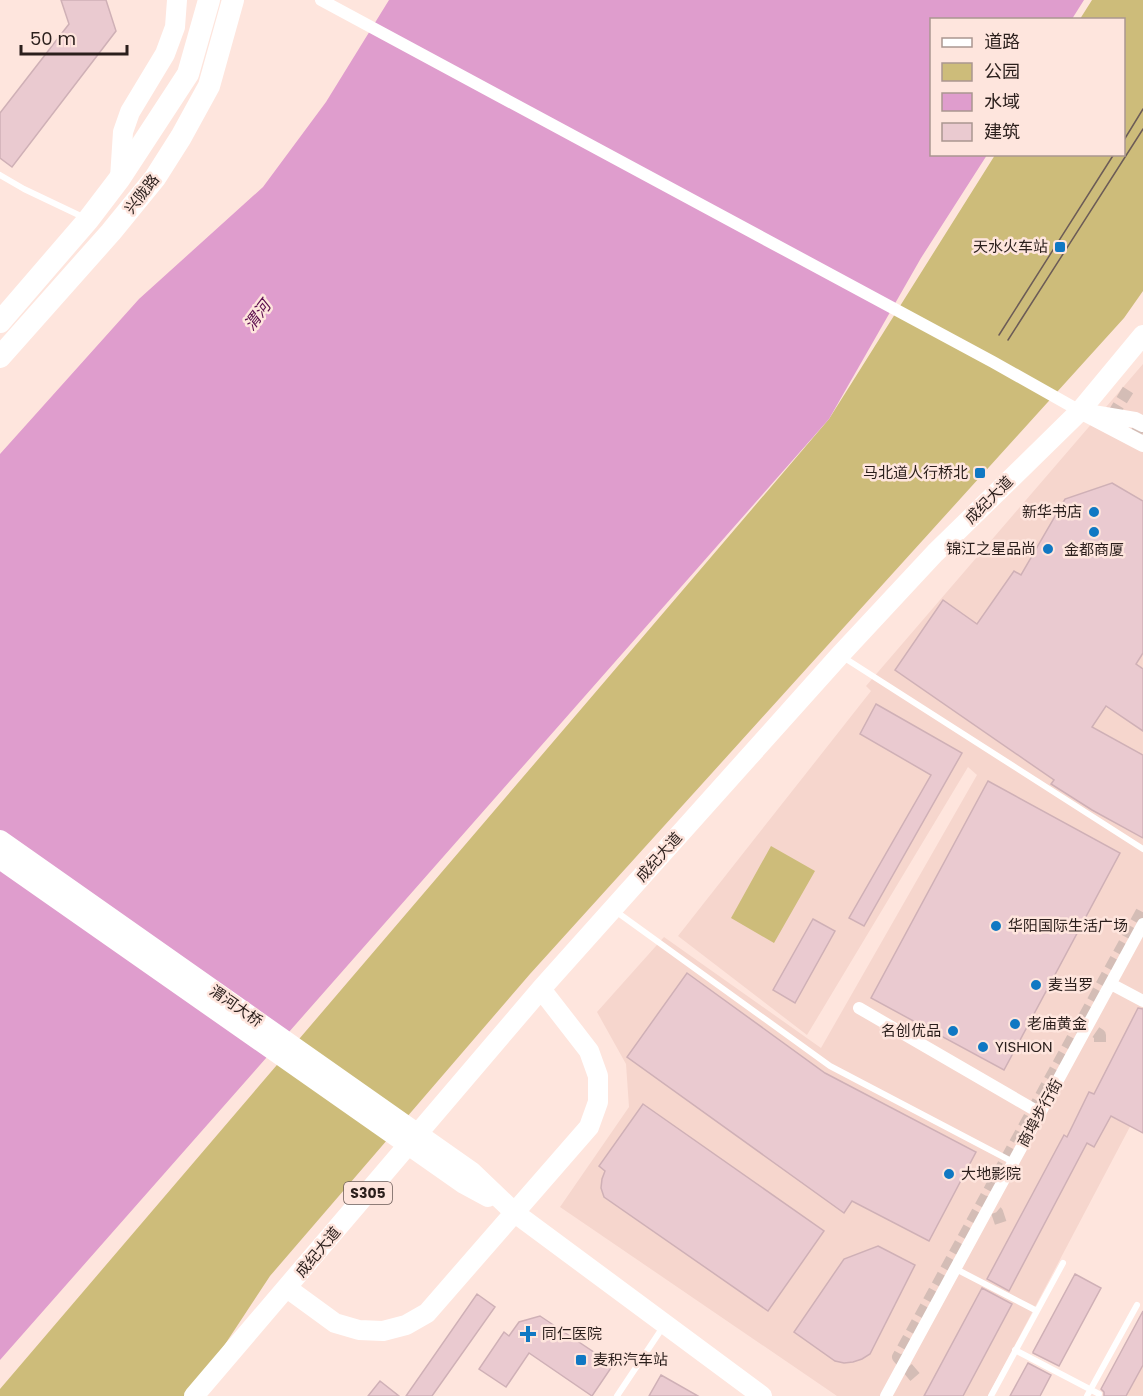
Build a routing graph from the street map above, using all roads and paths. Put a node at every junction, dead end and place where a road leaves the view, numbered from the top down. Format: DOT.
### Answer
graph roads {
  1 [pos="177,0"];
  2 [pos="209,0"];
  3 [pos="233,0"];
  4 [pos="321,0"];
  5 [pos="0,175"];
  6 [pos="120,178"];
  7 [pos="88,220"];
  8 [pos="0,322"];
  9 [pos="1143,335"];
  10 [pos="0,357"];
  11 [pos="1080,411"];
  12 [pos="1143,424"];
  13 [pos="1143,444"];
  14 [pos="840,655"];
  15 [pos="0,840"];
  16 [pos="1143,849"];
  17 [pos="0,859"];
  18 [pos="612,909"];
  19 [pos="1143,924"];
  20 [pos="1111,984"];
  21 [pos="541,989"];
  22 [pos="1143,1001"];
  23 [pos="858,1008"];
  24 [pos="1040,1113"];
  25 [pos="1013,1162"];
  26 [pos="468,1178"];
  27 [pos="515,1213"];
  28 [pos="1063,1263"];
  29 [pos="955,1269"];
  30 [pos="287,1288"];
  31 [pos="1137,1305"];
  32 [pos="1037,1311"];
  33 [pos="665,1324"];
  34 [pos="1015,1350"];
  35 [pos="1091,1389"];
  36 [pos="1099,1394"];
  37 [pos="194,1396"];
  38 [pos="617,1396"];
  39 [pos="762,1396"];
  40 [pos="886,1396"];
  41 [pos="991,1396"];
  42 [pos="1087,1396"];
  1 -- 6 [label="main road"];
  2 -- 6 [label="highway, 兴陇路"];
  3 -- 10 [label="highway, 兴陇路"];
  4 -- 11 [label="street"];
  5 -- 7 [label="lane"];
  6 -- 7 [label="highway, 兴陇路"];
  7 -- 8 [label="highway, 兴陇路"];
  9 -- 11 [label="main road, 成纪大道"];
  11 -- 12 [label="main road"];
  11 -- 13 [label="main road"];
  11 -- 14 [label="main road, 成纪大道"];
  14 -- 16 [label="lane"];
  14 -- 18 [label="main road, 成纪大道"];
  15 -- 26 [label="main road, 渭河大桥"];
  17 -- 26 [label="main road, 渭河大桥"];
  18 -- 21 [label="main road, 成纪大道"];
  18 -- 25 [label="lane"];
  19 -- 20 [label="street, 商埠步行街"];
  20 -- 22 [label="street"];
  20 -- 24 [label="street, 商埠步行街"];
  21 -- 27 [label="main road"];
  21 -- 30 [label="main road, 成纪大道 / S305"];
  23 -- 24 [label="street"];
  24 -- 25 [label="street, 商埠步行街"];
  25 -- 29 [label="street, 商埠步行街"];
  26 -- 27 [label="main road"];
  27 -- 30 [label="main road"];
  27 -- 33 [label="main road"];
  28 -- 32 [label="lane"];
  29 -- 32 [label="lane"];
  29 -- 40 [label="street, 商埠步行街"];
  30 -- 37 [label="main road, 成纪大道 / S305"];
  31 -- 35 [label="lane"];
  32 -- 34 [label="lane"];
  33 -- 38 [label="lane"];
  33 -- 39 [label="main road"];
  34 -- 35 [label="lane"];
  34 -- 41 [label="lane"];
  35 -- 36 [label="lane"];
  35 -- 42 [label="lane"];
}
